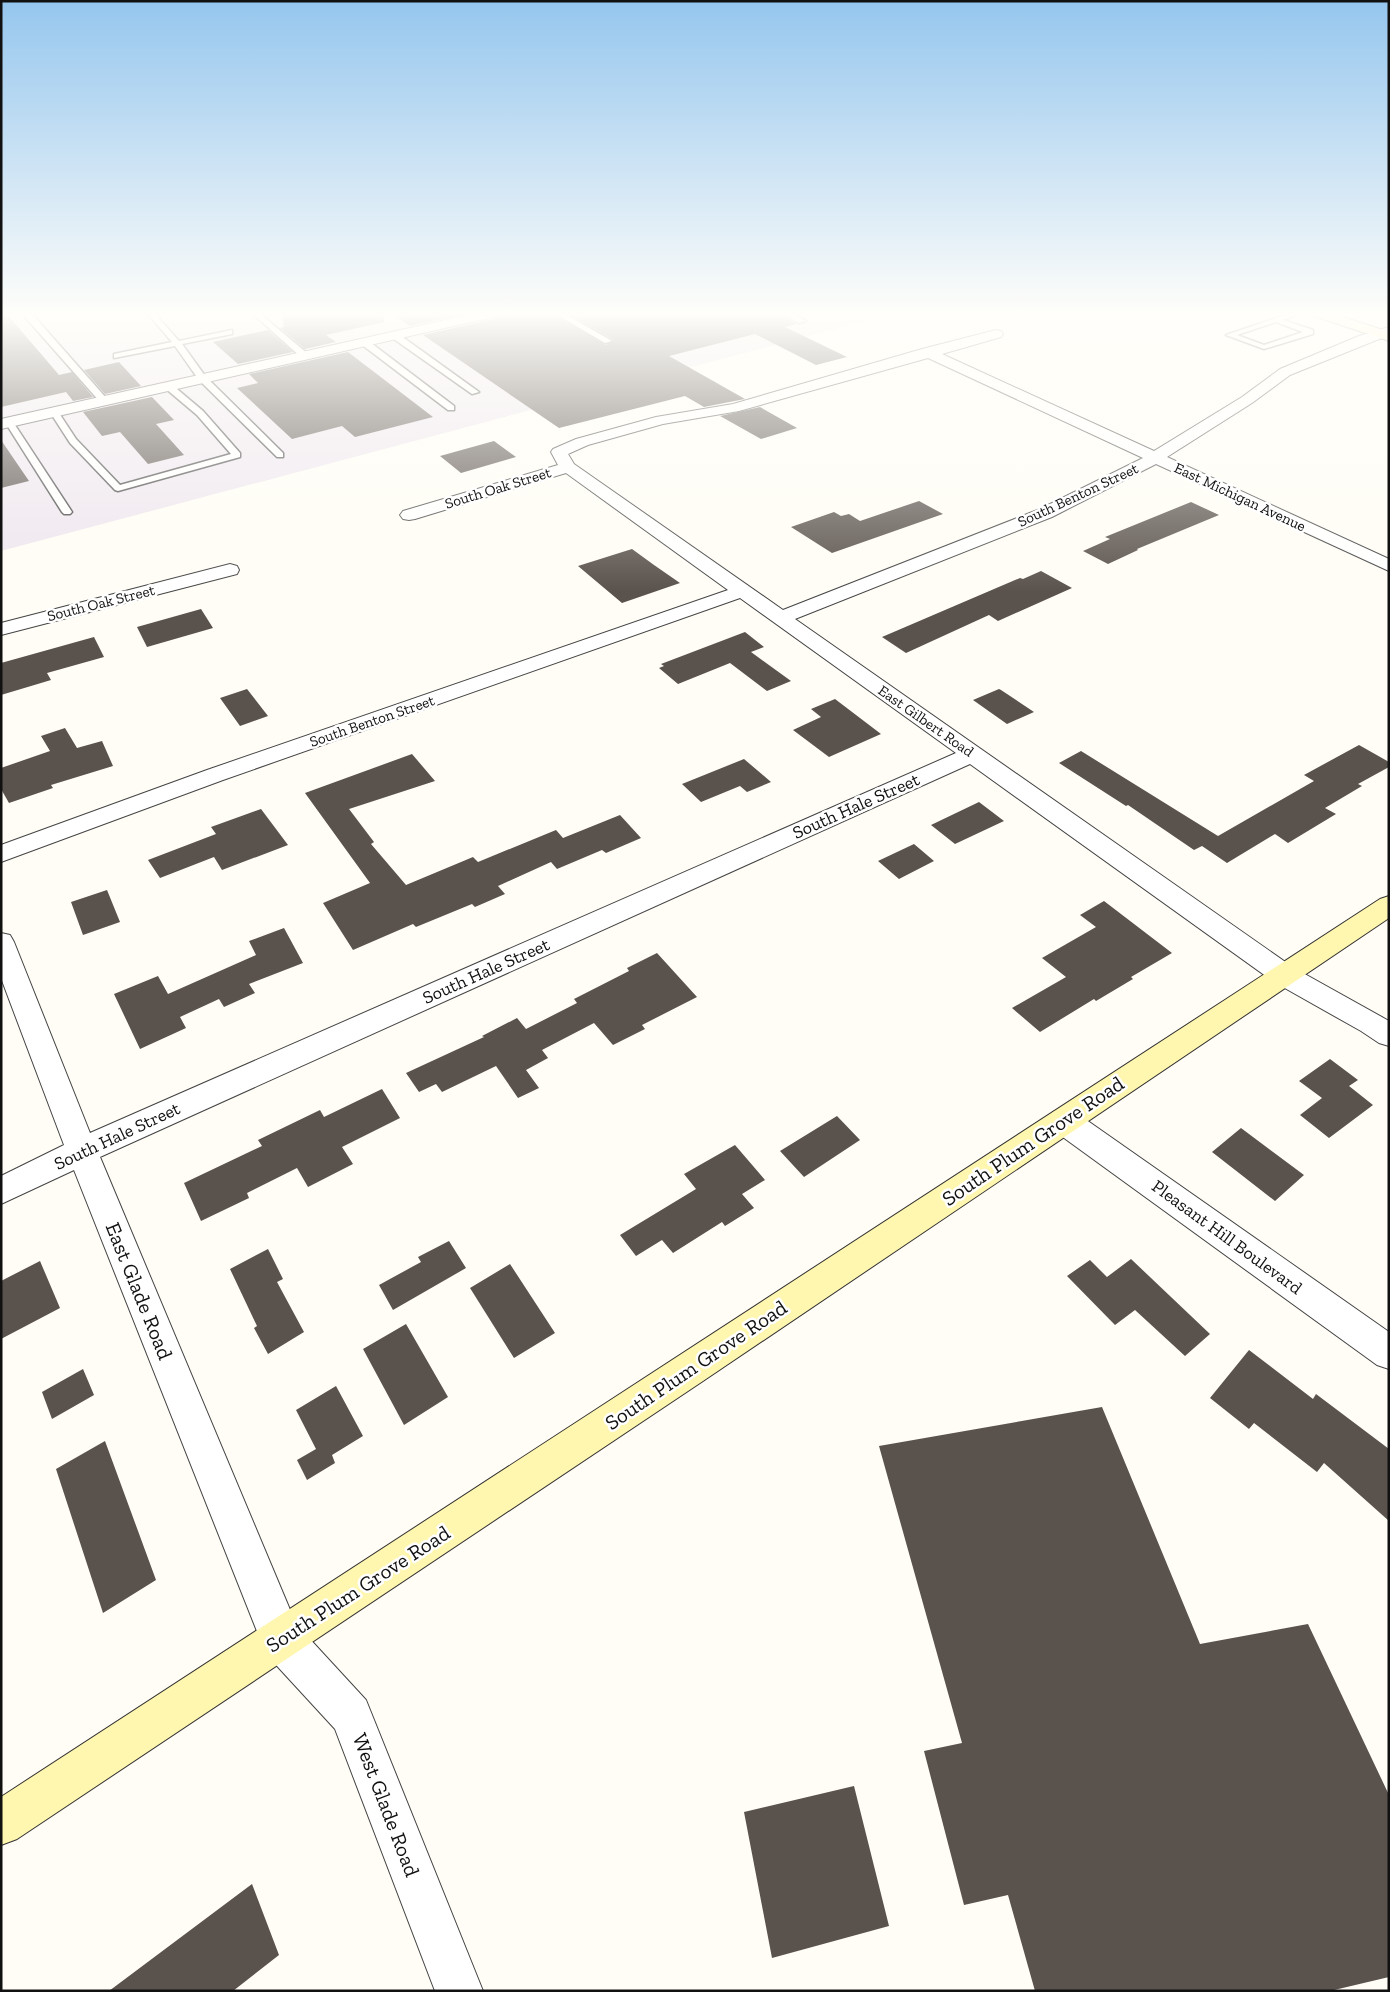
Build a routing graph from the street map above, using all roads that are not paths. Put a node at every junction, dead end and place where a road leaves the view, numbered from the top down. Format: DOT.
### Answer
graph roads {
  1 [pos="81,406"];
  2 [pos="192,406"];
  3 [pos="230,406"];
  4 [pos="449,406"];
  5 [pos="741,406"];
  6 [pos="1043,406"];
  7 [pos="1238,406"];
  8 [pos="452,408"];
  9 [pos="54,412"];
  10 [pos="5,423"];
  11 [pos="280,455"];
  12 [pos="1155,458"];
  13 [pos="568,467"];
  14 [pos="67,512"];
  15 [pos="409,515"];
  16 [pos="1389,566"];
  17 [pos="230,570"];
  18 [pos="743,592"];
  19 [pos="780,618"];
  20 [pos="1,629"];
  21 [pos="973,754"];
  22 [pos="1,854"];
  23 [pos="1389,905"];
  24 [pos="1,942"];
  25 [pos="1284,975"];
  26 [pos="1389,1035"];
  27 [pos="1064,1121"];
  28 [pos="82,1151"];
  29 [pos="1,1190"];
  30 [pos="1389,1353"];
  31 [pos="281,1639"];
  32 [pos="1,1823"];
  33 [pos="459,1991"];
  1 -- 9 [label="street"];
  2 -- 9 [label="lane"];
  3 -- 11 [label="lane"];
  4 -- 8 [label="lane"];
  5 -- 13 [label="street, South Oak Street"];
  6 -- 12 [label="street, East Michigan Avenue"];
  7 -- 12 [label="street, South Benton Street"];
  9 -- 10 [label="street"];
  10 -- 14 [label="lane"];
  12 -- 16 [label="street, East Michigan Avenue"];
  12 -- 19 [label="street, South Benton Street"];
  13 -- 15 [label="street, South Oak Street"];
  13 -- 18 [label="street, East Gilbert Road"];
  17 -- 20 [label="street, South Oak Street"];
  18 -- 19 [label="street, East Gilbert Road"];
  18 -- 22 [label="street, South Benton Street"];
  19 -- 21 [label="street, East Gilbert Road"];
  21 -- 25 [label="street, East Gilbert Road"];
  21 -- 28 [label="street, South Hale Street"];
  23 -- 25 [label="main road, South Plum Grove Road"];
  24 -- 28 [label="street, East Glade Road"];
  25 -- 26 [label="street, East Gilbert Road"];
  25 -- 27 [label="main road, South Plum Grove Road"];
  27 -- 30 [label="street, Pleasant Hill Boulevard"];
  27 -- 31 [label="main road, South Plum Grove Road"];
  28 -- 29 [label="street, South Hale Street"];
  28 -- 31 [label="street, East Glade Road"];
  31 -- 32 [label="main road, South Plum Grove Road"];
  31 -- 33 [label="street, West Glade Road"];
}
